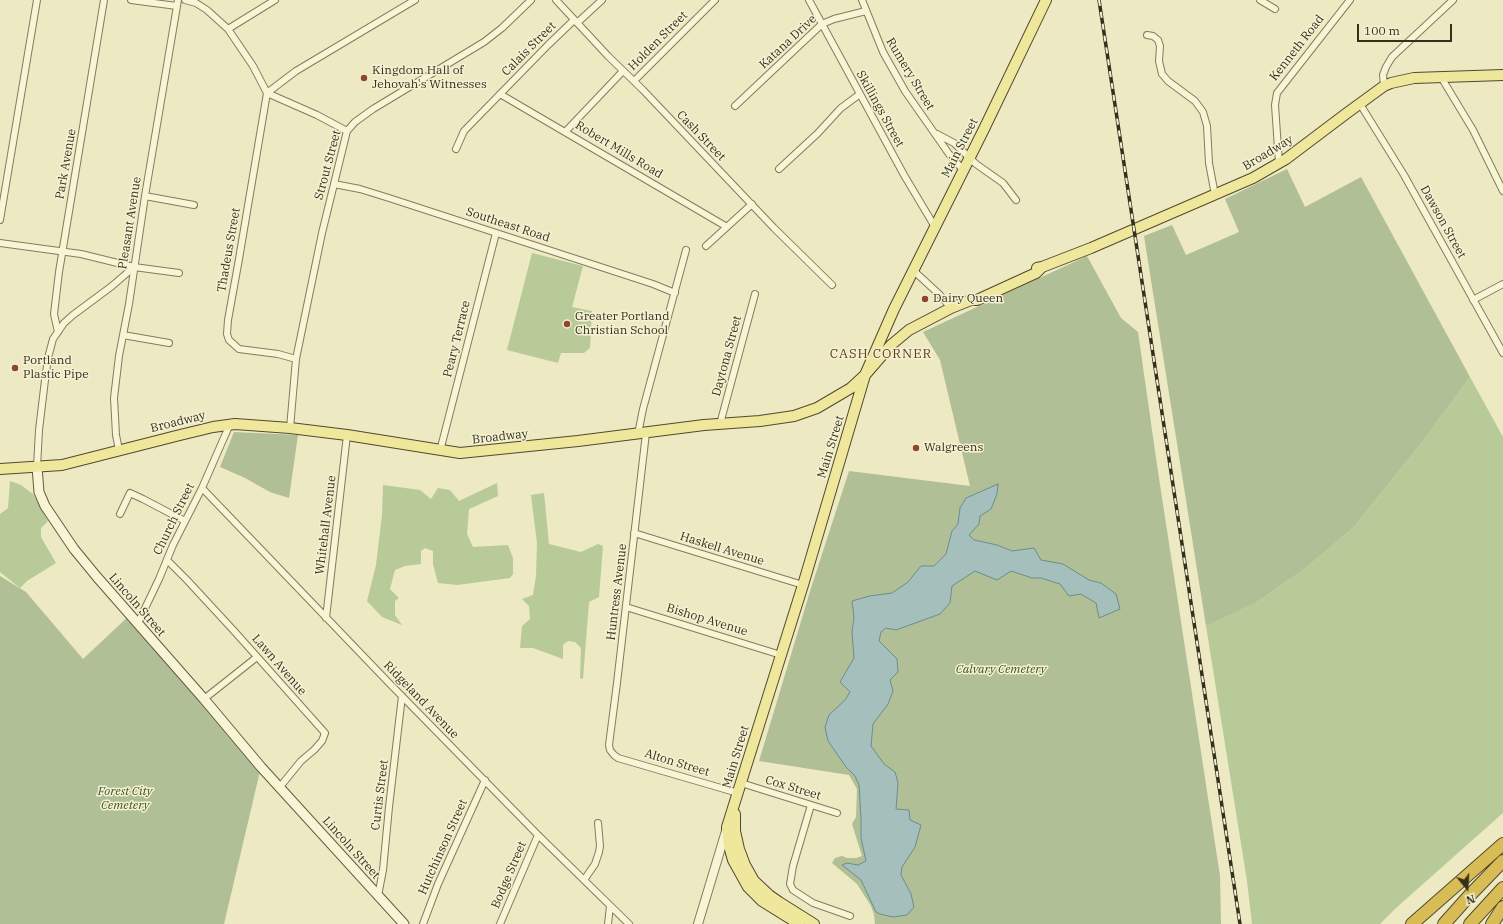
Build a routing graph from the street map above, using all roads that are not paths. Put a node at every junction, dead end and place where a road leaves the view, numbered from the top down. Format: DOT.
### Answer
graph roads {
  1 [pos="36,0"];
  2 [pos="104,0"];
  3 [pos="131,0"];
  4 [pos="185,0"];
  5 [pos="276,0"];
  6 [pos="415,0"];
  7 [pos="531,0"];
  8 [pos="556,0"];
  9 [pos="602,0"];
  10 [pos="715,0"];
  11 [pos="810,0"];
  12 [pos="862,0"];
  13 [pos="1046,0"];
  14 [pos="1260,0"];
  15 [pos="1350,0"];
  16 [pos="1453,0"];
  17 [pos="178,3"];
  18 [pos="1275,9"];
  19 [pos="866,11"];
  20 [pos="576,22"];
  21 [pos="822,24"];
  22 [pos="228,29"];
  23 [pos="1148,35"];
  24 [pos="623,71"];
  25 [pos="1503,75"];
  26 [pos="1441,77"];
  27 [pos="634,81"];
  28 [pos="1384,86"];
  29 [pos="267,93"];
  30 [pos="500,94"];
  31 [pos="860,94"];
  32 [pos="1360,104"];
  33 [pos="735,106"];
  34 [pos="347,131"];
  35 [pos="566,132"];
  36 [pos="936,134"];
  37 [pos="456,149"];
  38 [pos="969,157"];
  39 [pos="1279,163"];
  40 [pos="779,169"];
  41 [pos="963,170"];
  42 [pos="334,184"];
  43 [pos="1503,191"];
  44 [pos="1215,195"];
  45 [pos="145,196"];
  46 [pos="1016,200"];
  47 [pos="194,204"];
  48 [pos="752,204"];
  49 [pos="0,220"];
  50 [pos="727,226"];
  51 [pos="935,227"];
  52 [pos="496,233"];
  53 [pos="0,242"];
  54 [pos="706,246"];
  55 [pos="686,250"];
  56 [pos="63,252"];
  57 [pos="134,266"];
  58 [pos="914,271"];
  59 [pos="179,273"];
  60 [pos="1503,284"];
  61 [pos="832,285"];
  62 [pos="675,293"];
  63 [pos="755,294"];
  64 [pos="1473,300"];
  65 [pos="951,308"];
  66 [pos="58,332"];
  67 [pos="123,335"];
  68 [pos="169,343"];
  69 [pos="1503,353"];
  70 [pos="296,359"];
  71 [pos="865,375"];
  72 [pos="230,424"];
  73 [pos="720,424"];
  74 [pos="290,428"];
  75 [pos="642,433"];
  76 [pos="347,435"];
  77 [pos="119,450"];
  78 [pos="440,451"];
  79 [pos="37,467"];
  80 [pos="0,469"];
  81 [pos="202,488"];
  82 [pos="120,514"];
  83 [pos="185,521"];
  84 [pos="634,534"];
  85 [pos="167,560"];
  86 [pos="803,585"];
  87 [pos="626,607"];
  88 [pos="326,618"];
  89 [pos="138,623"];
  90 [pos="781,655"];
  91 [pos="257,657"];
  92 [pos="402,696"];
  93 [pos="204,699"];
  94 [pos="612,752"];
  95 [pos="485,780"];
  96 [pos="741,783"];
  97 [pos="279,788"];
  98 [pos="737,797"];
  99 [pos="811,805"];
  100 [pos="837,813"];
  101 [pos="598,823"];
  102 [pos="727,827"];
  103 [pos="538,835"];
  104 [pos="1503,844"];
  105 [pos="1503,861"];
  106 [pos="584,880"];
  107 [pos="1503,888"];
  108 [pos="378,896"];
  109 [pos="610,906"];
  110 [pos="1503,907"];
  111 [pos="850,916"];
  112 [pos="404,924"];
  113 [pos="423,924"];
  114 [pos="500,924"];
  115 [pos="608,924"];
  116 [pos="629,924"];
  117 [pos="698,924"];
  118 [pos="800,924"];
  119 [pos="814,924"];
  120 [pos="1412,924"];
  121 [pos="1444,924"];
  122 [pos="1470,924"];
  123 [pos="1492,924"];
  1 -- 49 [label="street"];
  2 -- 56 [label="street, Park Avenue"];
  3 -- 17 [label="street"];
  4 -- 22 [label="street"];
  5 -- 22 [label="street"];
  6 -- 29 [label="street"];
  7 -- 34 [label="street, Strout Street"];
  8 -- 20 [label="street, Cash Street"];
  9 -- 20 [label="street, Calais Street"];
  10 -- 27 [label="street, Holden Street"];
  11 -- 21 [label="street, Skillings Street"];
  12 -- 19 [label="street, Rumery Street"];
  13 -- 38 [label="main road, Main Street"];
  14 -- 18 [label="street"];
  15 -- 39 [label="street, Kenneth Road"];
  16 -- 28 [label="street"];
  17 -- 45 [label="street, Pleasant Avenue"];
  19 -- 21 [label="street, Katana Drive"];
  19 -- 36 [label="street, Rumery Street"];
  20 -- 24 [label="street, Cash Street"];
  20 -- 30 [label="street, Calais Street"];
  21 -- 31 [label="street, Skillings Street"];
  21 -- 33 [label="street, Katana Drive"];
  22 -- 29 [label="street"];
  23 -- 44 [label="street"];
  24 -- 27 [label="street, Cash Street"];
  24 -- 35 [label="street"];
  25 -- 26 [label="main road, Broadway"];
  26 -- 28 [label="main road, Broadway"];
  26 -- 43 [label="street"];
  27 -- 48 [label="street, Cash Street"];
  28 -- 32 [label="main road, Broadway"];
  29 -- 34 [label="street"];
  29 -- 70 [label="street, Thadeus Street"];
  30 -- 35 [label="street, Robert Mills Road"];
  30 -- 37 [label="street, Calais Street"];
  31 -- 40 [label="street"];
  31 -- 51 [label="street, Skillings Street"];
  32 -- 39 [label="main road, Broadway"];
  32 -- 64 [label="street, Dawson Street"];
  34 -- 42 [label="street, Strout Street"];
  35 -- 50 [label="street, Robert Mills Road"];
  36 -- 38 [label="street, Rumery Street"];
  36 -- 41 [label="street, Rumery Street"];
  38 -- 41 [label="main road, Main Street"];
  38 -- 46 [label="street, Rumery Street"];
  39 -- 44 [label="main road, Broadway"];
  41 -- 51 [label="main road, Main Street"];
  42 -- 52 [label="street, Southeast Road"];
  42 -- 70 [label="street, Strout Street"];
  44 -- 65 [label="main road, Broadway"];
  45 -- 47 [label="street"];
  45 -- 57 [label="street, Pleasant Avenue"];
  48 -- 50 [label="street"];
  48 -- 61 [label="street, Cash Street"];
  50 -- 54 [label="street"];
  51 -- 58 [label="main road, Main Street"];
  52 -- 62 [label="street, Southeast Road"];
  52 -- 78 [label="street, Peary Terrace"];
  53 -- 56 [label="street"];
  55 -- 62 [label="street, Huntress Avenue"];
  56 -- 57 [label="street"];
  56 -- 66 [label="street, Park Avenue"];
  57 -- 59 [label="street"];
  57 -- 66 [label="street, Lincoln Street"];
  57 -- 67 [label="street, Pleasant Avenue"];
  58 -- 65 [label="street"];
  58 -- 71 [label="main road, Main Street"];
  60 -- 64 [label="street"];
  62 -- 75 [label="street, Huntress Avenue"];
  63 -- 73 [label="street, Daytona Street"];
  64 -- 69 [label="street, Dawson Street"];
  65 -- 71 [label="main road, Broadway"];
  66 -- 79 [label="street, Lincoln Street"];
  67 -- 68 [label="street"];
  67 -- 77 [label="street, Pleasant Avenue"];
  70 -- 74 [label="street, Strout Street"];
  71 -- 73 [label="main road, Broadway"];
  71 -- 86 [label="main road, Main Street"];
  72 -- 74 [label="main road, Broadway"];
  72 -- 77 [label="main road, Broadway"];
  72 -- 81 [label="street, Church Street"];
  73 -- 75 [label="main road, Broadway"];
  74 -- 76 [label="main road, Broadway"];
  75 -- 78 [label="main road, Broadway"];
  75 -- 84 [label="street, Huntress Avenue"];
  76 -- 78 [label="main road, Broadway"];
  76 -- 88 [label="street, Whitehall Avenue"];
  77 -- 79 [label="main road, Broadway"];
  79 -- 80 [label="main road, Broadway"];
  79 -- 89 [label="main road, Lincoln Street"];
  81 -- 83 [label="street, Church Street"];
  81 -- 88 [label="street, Ridgeland Avenue"];
  82 -- 83 [label="street"];
  83 -- 85 [label="street, Church Street"];
  84 -- 86 [label="street, Haskell Avenue"];
  84 -- 87 [label="street, Huntress Avenue"];
  85 -- 89 [label="street, Church Street"];
  85 -- 91 [label="street, Lawn Avenue"];
  86 -- 90 [label="main road, Main Street"];
  87 -- 90 [label="street, Bishop Avenue"];
  87 -- 94 [label="street, Huntress Avenue"];
  88 -- 92 [label="street, Ridgeland Avenue"];
  89 -- 93 [label="main road, Lincoln Street"];
  90 -- 96 [label="main road, Main Street"];
  91 -- 93 [label="street"];
  91 -- 97 [label="street, Lawn Avenue"];
  92 -- 95 [label="street, Ridgeland Avenue"];
  92 -- 108 [label="street, Curtis Street"];
  93 -- 97 [label="main road, Lincoln Street"];
  94 -- 98 [label="street, Alton Street"];
  95 -- 103 [label="street, Ridgeland Avenue"];
  95 -- 113 [label="street, Hutchinson Street"];
  96 -- 98 [label="main road, Main Street"];
  96 -- 99 [label="street, Cox Street"];
  97 -- 108 [label="main road, Lincoln Street"];
  98 -- 102 [label="main road, Main Street"];
  98 -- 119 [label="main road"];
  99 -- 100 [label="street, Cox Street"];
  99 -- 111 [label="street"];
  101 -- 106 [label="street"];
  102 -- 117 [label="street, Main Street"];
  102 -- 118 [label="main road"];
  103 -- 106 [label="street, Ridgeland Avenue"];
  103 -- 114 [label="street, Bodge Street"];
  104 -- 120 [label="highway"];
  105 -- 121 [label="highway"];
  106 -- 109 [label="street, Ridgeland Avenue"];
  107 -- 122 [label="highway"];
  108 -- 112 [label="main road, Lincoln Street"];
  109 -- 115 [label="street"];
  109 -- 116 [label="street, Ridgeland Avenue"];
  110 -- 123 [label="highway"];
}
